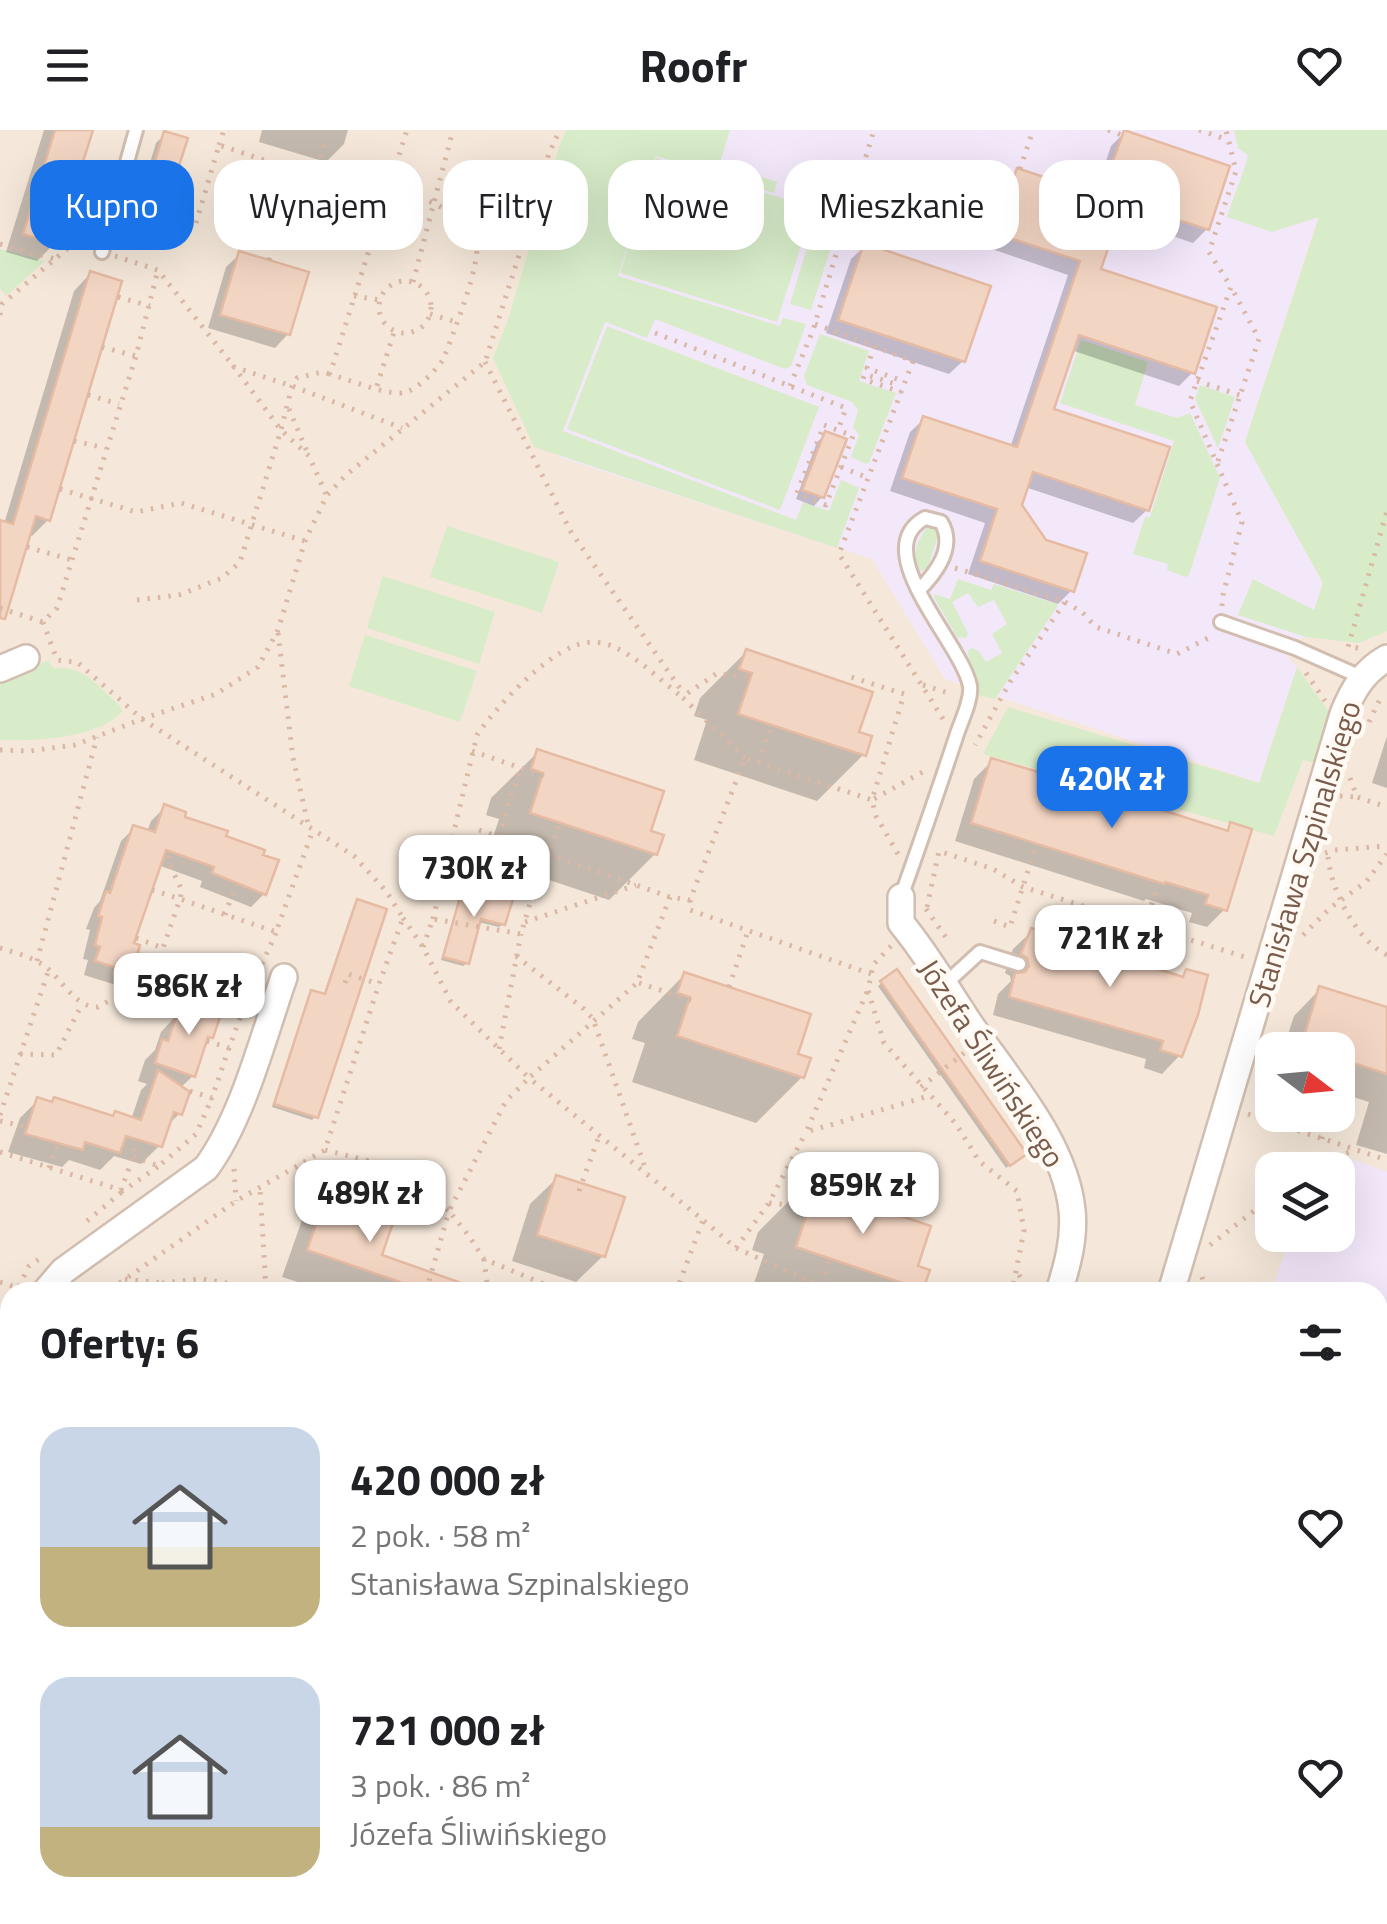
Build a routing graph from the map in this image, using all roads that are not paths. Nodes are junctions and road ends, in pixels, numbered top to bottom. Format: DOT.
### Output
graph roads {
  1 [pos="136,130"];
  2 [pos="102,252"];
  3 [pos="919,590"];
  4 [pos="1221,622"];
  5 [pos="26,658"];
  6 [pos="1387,658"];
  7 [pos="0,669"];
  8 [pos="1362,678"];
  9 [pos="905,886"];
  10 [pos="1019,964"];
  11 [pos="272,972"];
  12 [pos="952,977"];
  13 [pos="53,1282"];
  14 [pos="1062,1282"];
  15 [pos="1175,1282"];
  1 -- 2 [label="lane"];
  3 -- 3 [label="lane"];
  3 -- 9 [label="lane"];
  4 -- 8 [label="lane"];
  5 -- 7 [label="street"];
  6 -- 8 [label="street, Stanisława Szpinalskiego"];
  8 -- 15 [label="street, Stanisława Szpinalskiego"];
  9 -- 12 [label="street, Józefa Śliwińskiego"];
  10 -- 12 [label="lane"];
  11 -- 13 [label="street"];
  12 -- 14 [label="street, Józefa Śliwińskiego"];
}
